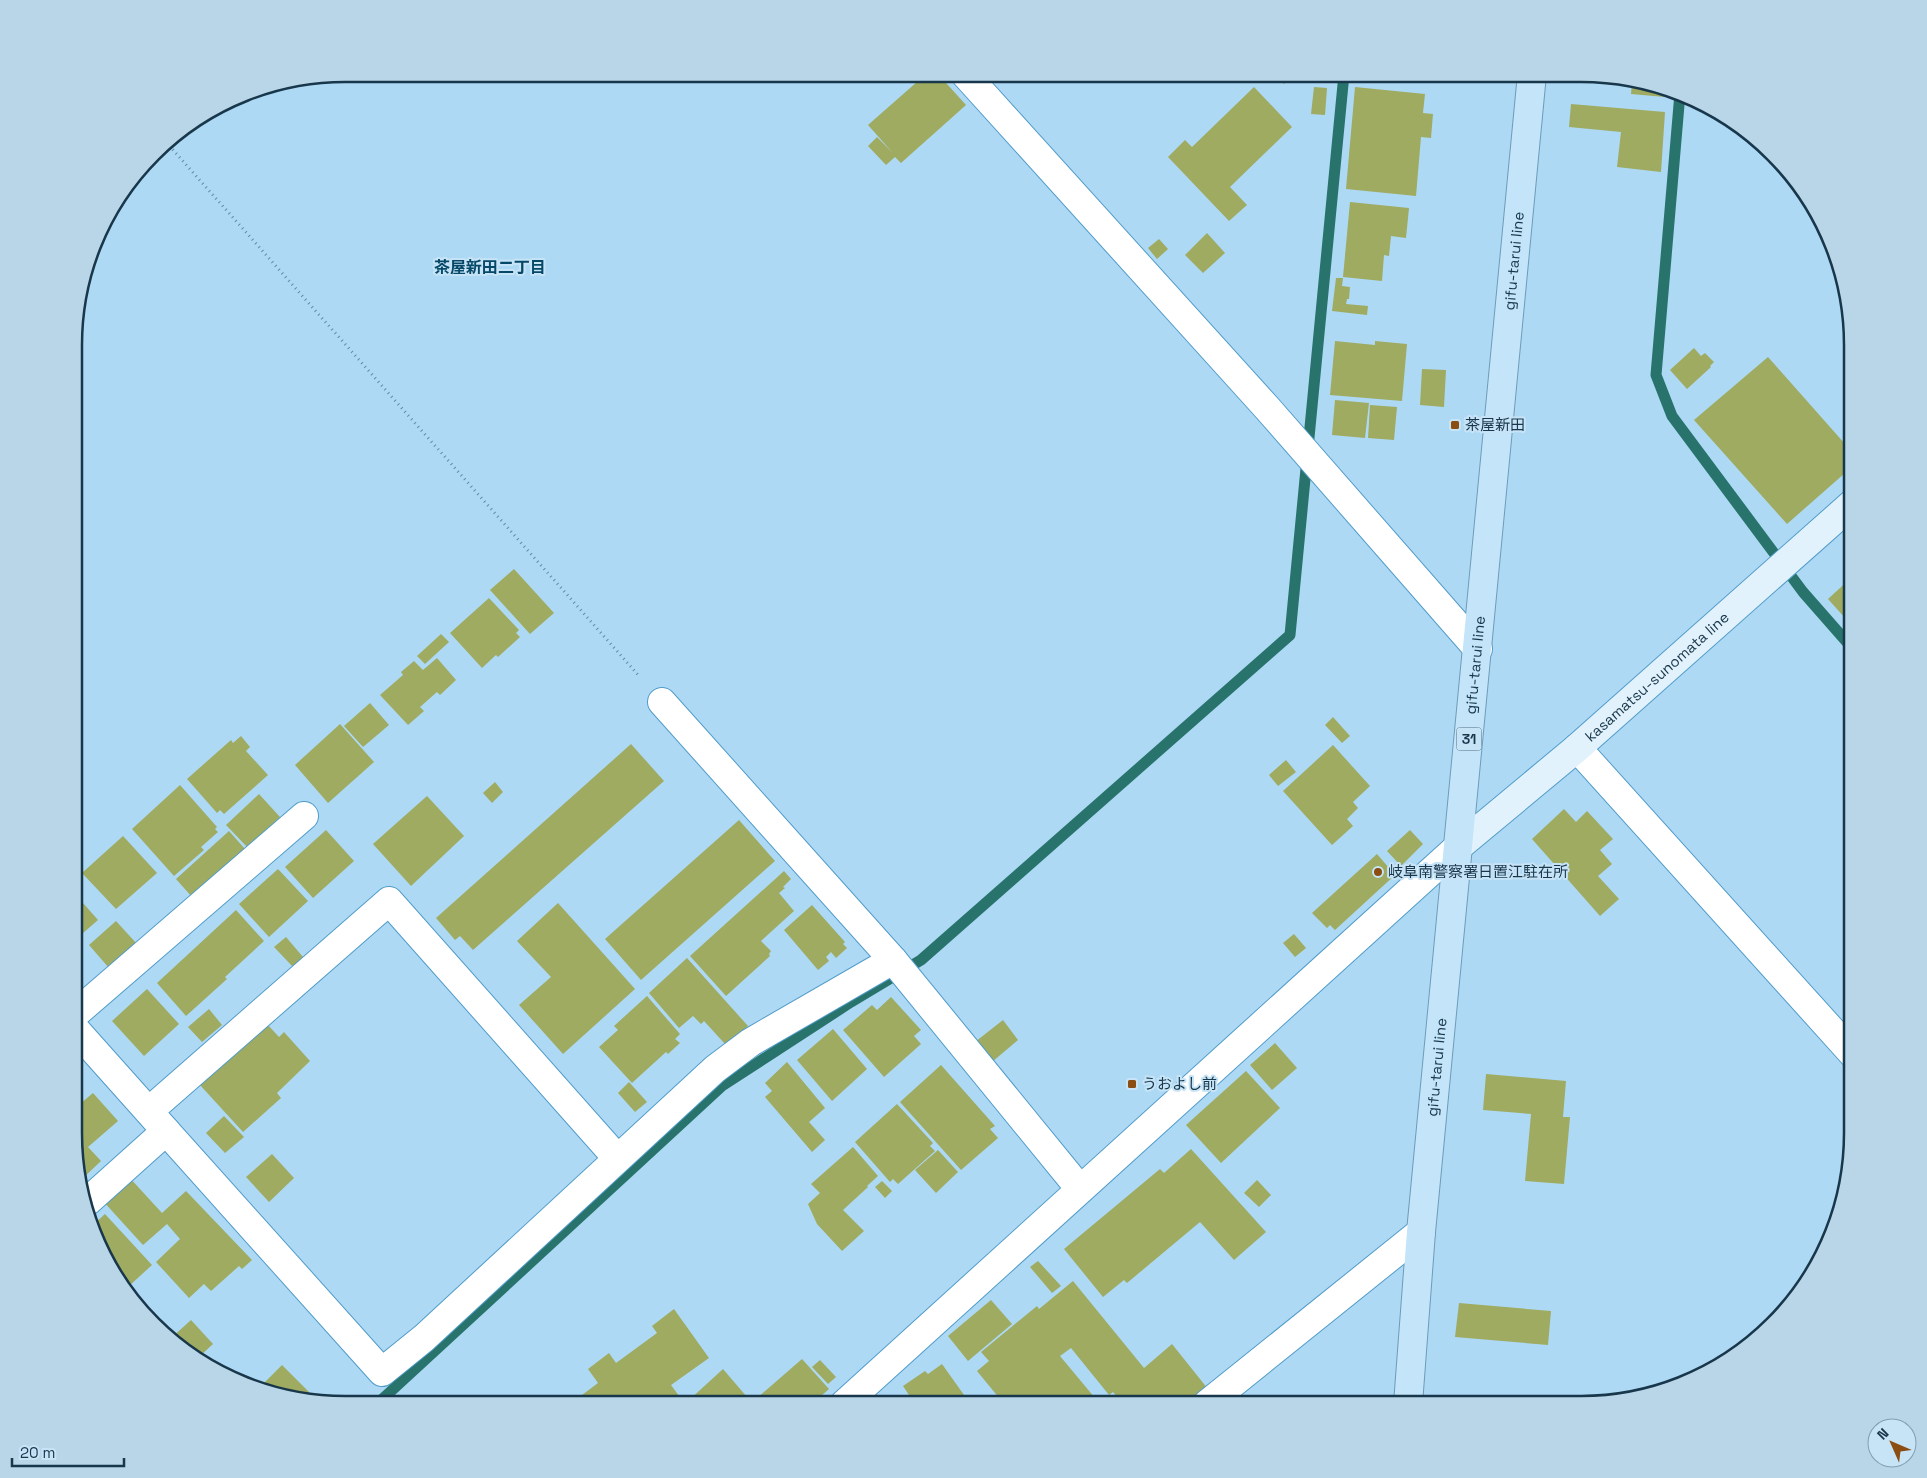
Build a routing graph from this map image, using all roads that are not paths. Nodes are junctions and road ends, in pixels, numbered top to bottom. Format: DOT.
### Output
graph roads {
  1 [pos="972,82"];
  2 [pos="1531,82"];
  3 [pos="1844,511"];
  4 [pos="1478,649"];
  5 [pos="662,702"];
  6 [pos="1577,748"];
  7 [pos="304,816"];
  8 [pos="1458,847"];
  9 [pos="892,960"];
  10 [pos="82,1008"];
  11 [pos="82,1037"];
  12 [pos="1844,1044"];
  13 [pos="158,1121"];
  14 [pos="617,1158"];
  15 [pos="1080,1188"];
  16 [pos="90,1198"];
  17 [pos="1420,1232"];
  18 [pos="853,1396"];
  19 [pos="1217,1396"];
  20 [pos="1409,1396"];
  1 -- 4 [label="street"];
  2 -- 4 [label="main road, gifu-tarui line / 31"];
  3 -- 6 [label="main road, kasamatsu-sunomata line"];
  4 -- 8 [label="main road, gifu-tarui line / 31"];
  5 -- 9 [label="street"];
  6 -- 8 [label="main road, kasamatsu-sunomata line"];
  6 -- 12 [label="street"];
  7 -- 10 [label="street"];
  8 -- 15 [label="street"];
  8 -- 17 [label="main road, gifu-tarui line / 31"];
  9 -- 14 [label="street"];
  9 -- 15 [label="street"];
  11 -- 13 [label="street"];
  13 -- 14 [label="street"];
  13 -- 14 [label="street"];
  13 -- 16 [label="street"];
  15 -- 18 [label="street"];
  17 -- 19 [label="street"];
  17 -- 20 [label="main road, gifu-tarui line / 31"];
}
